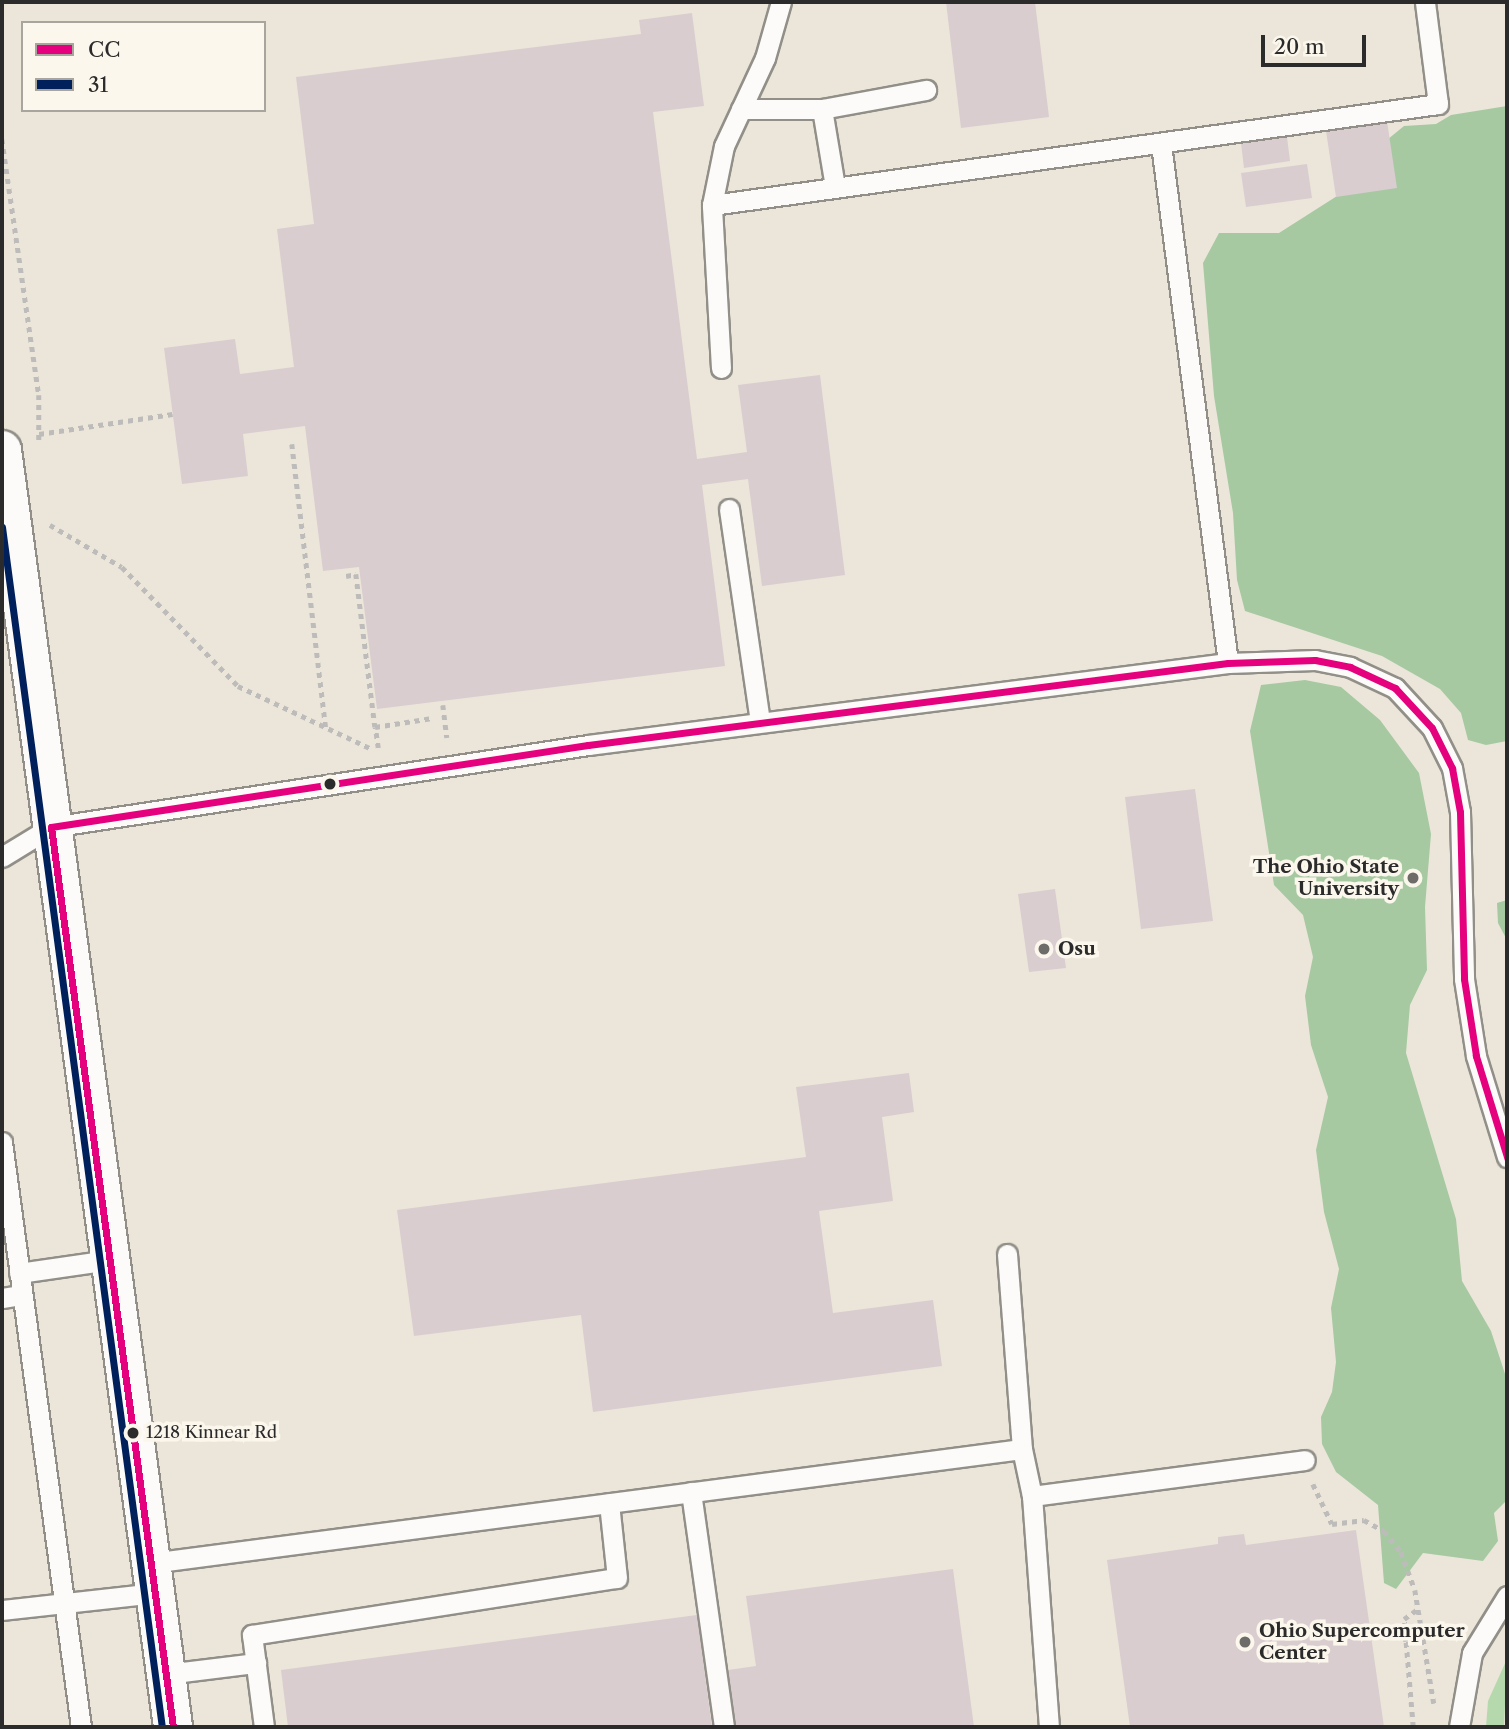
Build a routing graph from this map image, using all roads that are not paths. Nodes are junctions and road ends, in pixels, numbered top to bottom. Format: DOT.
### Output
graph roads {
  1 [pos="781,2"];
  2 [pos="1425,2"];
  3 [pos="926,90"];
  4 [pos="822,109"];
  5 [pos="741,110"];
  6 [pos="1161,144"];
  7 [pos="835,187"];
  8 [pos="712,205"];
  9 [pos="721,368"];
  10 [pos="3,464"];
  11 [pos="729,509"];
  12 [pos="14,636"];
  13 [pos="1228,663"];
  14 [pos="760,722"];
  15 [pos="51,827"];
  16 [pos="2,857"];
  17 [pos="2,1142"];
  18 [pos="1507,1157"];
  19 [pos="1007,1254"];
  20 [pos="109,1260"];
  21 [pos="19,1273"];
  22 [pos="22,1295"];
  23 [pos="2,1298"];
  24 [pos="1022,1449"];
  25 [pos="1305,1460"];
  26 [pos="691,1492"];
  27 [pos="1032,1496"];
  28 [pos="609,1503"];
  29 [pos="153,1578"];
  30 [pos="1507,1596"];
  31 [pos="64,1605"];
  32 [pos="2,1610"];
  33 [pos="256,1663"];
  34 [pos="166,1674"];
  35 [pos="81,1727"];
  36 [pos="173,1727"];
  37 [pos="264,1727"];
  38 [pos="724,1727"];
  39 [pos="1049,1727"];
  40 [pos="1459,1727"];
  1 -- 5 [label="lane"];
  2 -- 6 [label="lane"];
  3 -- 4 [label="lane"];
  4 -- 5 [label="lane"];
  4 -- 7 [label="lane"];
  5 -- 8 [label="lane"];
  6 -- 7 [label="lane"];
  6 -- 13 [label="lane"];
  7 -- 8 [label="lane"];
  8 -- 9 [label="lane"];
  10 -- 12 [label="street"];
  11 -- 14 [label="lane"];
  12 -- 15 [label="street"];
  13 -- 14 [label="lane"];
  13 -- 18 [label="lane"];
  14 -- 15 [label="lane"];
  15 -- 16 [label="lane"];
  15 -- 20 [label="street"];
  17 -- 21 [label="lane"];
  19 -- 24 [label="lane"];
  20 -- 21 [label="lane"];
  20 -- 29 [label="street"];
  21 -- 22 [label="lane"];
  22 -- 23 [label="lane"];
  22 -- 31 [label="lane"];
  24 -- 26 [label="lane"];
  24 -- 27 [label="lane"];
  25 -- 27 [label="lane"];
  26 -- 28 [label="lane"];
  26 -- 38 [label="lane"];
  27 -- 39 [label="lane"];
  28 -- 29 [label="lane"];
  28 -- 33 [label="lane"];
  29 -- 31 [label="lane"];
  29 -- 34 [label="street"];
  30 -- 40 [label="lane"];
  31 -- 32 [label="lane"];
  31 -- 35 [label="lane"];
  33 -- 34 [label="lane"];
  33 -- 37 [label="lane"];
  34 -- 36 [label="street"];
}
